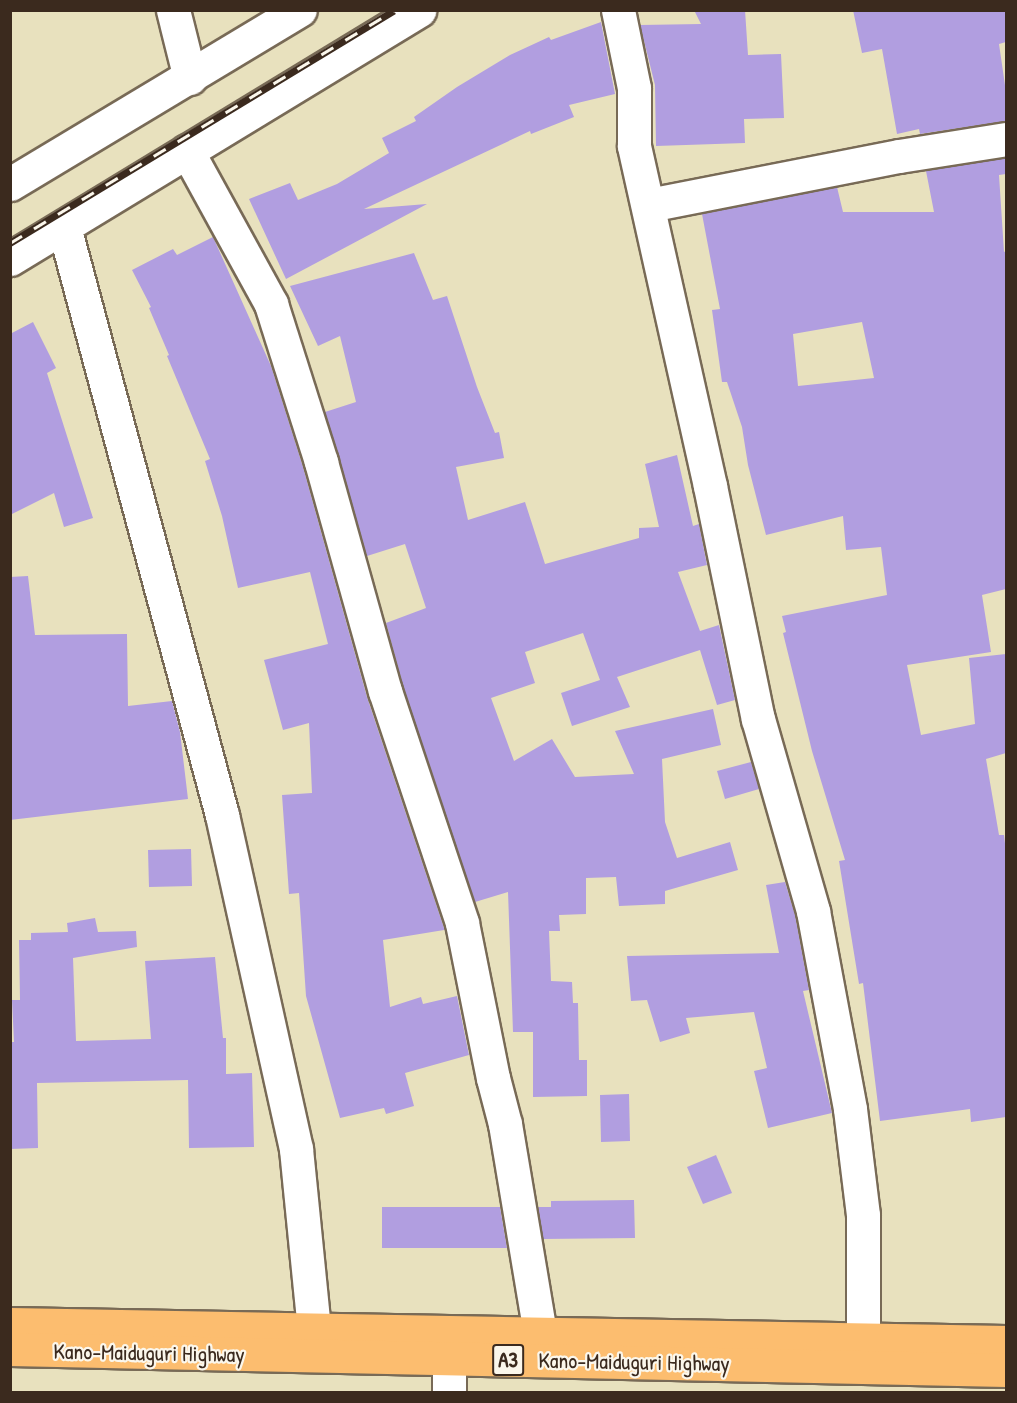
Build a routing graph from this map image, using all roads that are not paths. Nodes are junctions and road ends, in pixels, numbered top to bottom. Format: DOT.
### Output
graph roads {
  1 [pos="173,10"];
  2 [pos="300,10"];
  3 [pos="419,10"];
  4 [pos="618,10"];
  5 [pos="190,78"];
  6 [pos="1006,139"];
  7 [pos="187,151"];
  8 [pos="10,184"];
  9 [pos="649,205"];
  10 [pos="63,227"];
  11 [pos="10,259"];
  12 [pos="10,1324"];
  13 [pos="314,1329"];
  14 [pos="540,1334"];
  15 [pos="863,1339"];
  16 [pos="10,1349"];
  17 [pos="996,1356"];
  18 [pos="449,1360"];
  19 [pos="449,1392"];
  1 -- 5 [label="street"];
  2 -- 5 [label="street"];
  3 -- 7 [label="street"];
  4 -- 9 [label="street"];
  5 -- 8 [label="street"];
  6 -- 9 [label="street"];
  7 -- 10 [label="street"];
  7 -- 14 [label="street"];
  9 -- 15 [label="street"];
  10 -- 11 [label="street"];
  10 -- 13 [label="street"];
  12 -- 13 [label="highway, Kano-Maiduguri Highway / A3"];
  13 -- 14 [label="highway, Kano-Maiduguri Highway / A3"];
  14 -- 15 [label="highway, Kano-Maiduguri Highway / A3"];
  15 -- 17 [label="highway, Kano-Maiduguri Highway / A3"];
  16 -- 18 [label="highway, Kano-Maiduguri Highway / A3"];
  17 -- 18 [label="highway, Kano-Maiduguri Highway / A3"];
  18 -- 19 [label="street"];
}
